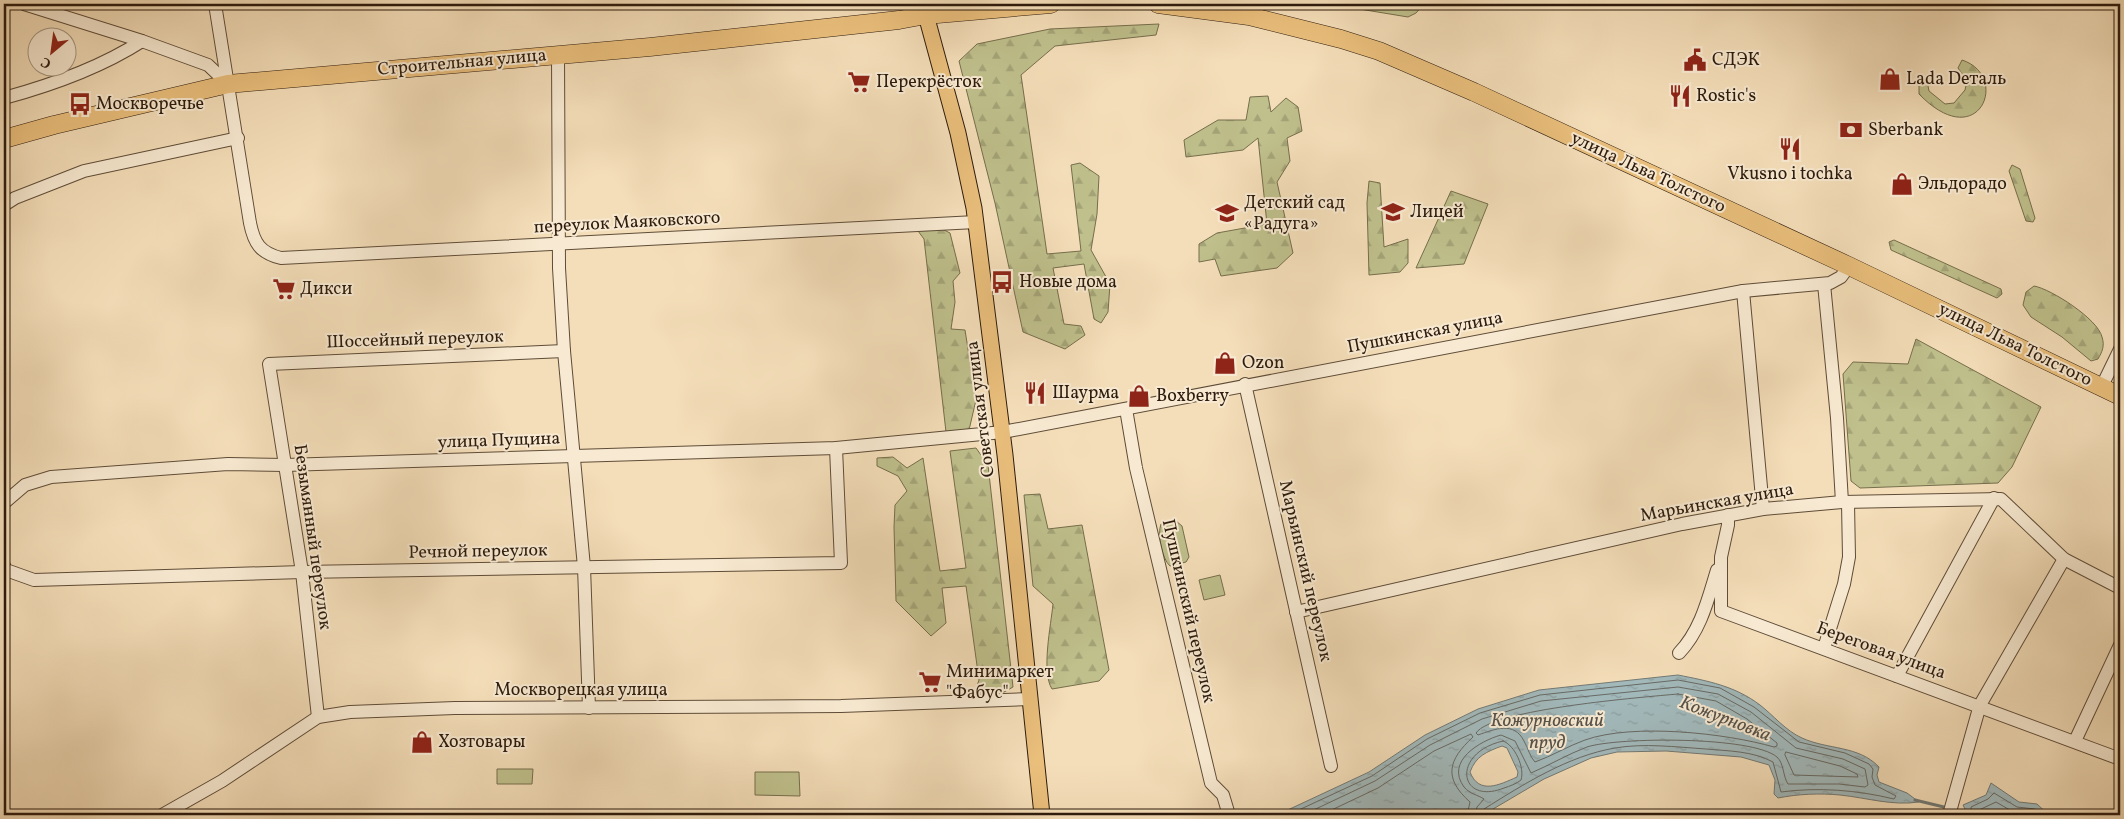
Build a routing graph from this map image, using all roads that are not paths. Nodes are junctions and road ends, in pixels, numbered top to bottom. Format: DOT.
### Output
graph roads {
  1 [pos="24,4"];
  2 [pos="215,4"];
  3 [pos="1051,4"];
  4 [pos="1158,4"];
  5 [pos="1227,8"];
  6 [pos="924,9"];
  7 [pos="142,41"];
  8 [pos="558,55"];
  9 [pos="228,84"];
  10 [pos="4,98"];
  11 [pos="238,138"];
  12 [pos="4,139"];
  13 [pos="4,204"];
  14 [pos="976,222"];
  15 [pos="558,245"];
  16 [pos="1848,266"];
  17 [pos="1824,284"];
  18 [pos="1743,291"];
  19 [pos="2120,349"];
  20 [pos="564,351"];
  21 [pos="269,364"];
  22 [pos="1245,384"];
  23 [pos="2102,386"];
  24 [pos="2120,396"];
  25 [pos="1126,410"];
  26 [pos="1003,432"];
  27 [pos="836,448"];
  28 [pos="573,457"];
  29 [pos="285,465"];
  30 [pos="1994,498"];
  31 [pos="1845,502"];
  32 [pos="4,503"];
  33 [pos="1763,509"];
  34 [pos="1728,515"];
  35 [pos="1721,557"];
  36 [pos="2064,559"];
  37 [pos="4,566"];
  38 [pos="584,567"];
  39 [pos="302,572"];
  40 [pos="2120,588"];
  41 [pos="1296,612"];
  42 [pos="2120,645"];
  43 [pos="1824,648"];
  44 [pos="1680,653"];
  45 [pos="1897,676"];
  46 [pos="1030,699"];
  47 [pos="1980,706"];
  48 [pos="589,708"];
  49 [pos="318,717"];
  50 [pos="2076,741"];
  51 [pos="2120,759"];
  52 [pos="1330,766"];
  53 [pos="162,815"];
  54 [pos="1042,815"];
  55 [pos="1229,815"];
  56 [pos="1949,815"];
  1 -- 7 [label="street"];
  2 -- 9 [label="street"];
  3 -- 6 [label="highway"];
  4 -- 5 [label="highway, улица Льва Толстого"];
  5 -- 16 [label="highway, улица Льва Толстого"];
  6 -- 8 [label="highway, Строительная улица"];
  6 -- 14 [label="main road, Советская улица"];
  7 -- 9 [label="street"];
  7 -- 10 [label="street"];
  8 -- 9 [label="highway, Строительная улица"];
  8 -- 15 [label="street"];
  9 -- 11 [label="street"];
  9 -- 12 [label="highway, Строительная улица"];
  11 -- 13 [label="street"];
  11 -- 15 [label="street, переулок Маяковского"];
  14 -- 15 [label="street, переулок Маяковского"];
  14 -- 26 [label="main road, Советская улица"];
  15 -- 20 [label="street"];
  16 -- 17 [label="street, Пушкинская улица"];
  16 -- 23 [label="highway, улица Льва Толстого"];
  17 -- 18 [label="street, Пушкинская улица"];
  17 -- 31 [label="street"];
  18 -- 22 [label="street, Пушкинская улица"];
  18 -- 33 [label="street"];
  19 -- 23 [label="street"];
  20 -- 21 [label="street, Шоссейный переулок"];
  20 -- 28 [label="street"];
  21 -- 29 [label="street, Безымянный переулок"];
  22 -- 25 [label="street, Пушкинская улица"];
  22 -- 41 [label="street, Марьинский переулок"];
  23 -- 24 [label="highway, улица Льва Толстого"];
  25 -- 26 [label="street, Пушкинская улица"];
  25 -- 55 [label="street, Пушкинский переулок"];
  26 -- 27 [label="street, улица Пущина"];
  26 -- 46 [label="main road, Советская улица"];
  27 -- 28 [label="street, улица Пущина"];
  27 -- 38 [label="street, Речной переулок"];
  28 -- 29 [label="street, улица Пущина"];
  28 -- 38 [label="street"];
  29 -- 32 [label="street, улица Пущина"];
  29 -- 39 [label="street, Безымянный переулок"];
  30 -- 31 [label="street, Марьинская улица"];
  30 -- 36 [label="street"];
  30 -- 45 [label="street"];
  31 -- 33 [label="street, Марьинская улица"];
  31 -- 43 [label="street"];
  33 -- 34 [label="street, Марьинская улица"];
  34 -- 35 [label="street, Береговая улица"];
  34 -- 41 [label="street, Марьинская улица"];
  35 -- 43 [label="street, Береговая улица"];
  35 -- 44 [label="street"];
  36 -- 40 [label="street"];
  36 -- 47 [label="street"];
  37 -- 39 [label="street, Речной переулок"];
  38 -- 39 [label="street, Речной переулок"];
  38 -- 48 [label="street"];
  39 -- 49 [label="street, Безымянный переулок"];
  41 -- 52 [label="street, Марьинский переулок"];
  42 -- 50 [label="street"];
  43 -- 45 [label="street, Береговая улица"];
  45 -- 47 [label="street, Береговая улица"];
  46 -- 48 [label="street, Москворецкая улица"];
  46 -- 54 [label="main road, Советская улица"];
  47 -- 50 [label="street, Береговая улица"];
  47 -- 56 [label="street"];
  48 -- 49 [label="street, Москворецкая улица"];
  49 -- 53 [label="street, Москворецкая улица"];
  50 -- 51 [label="street, Береговая улица"];
}
